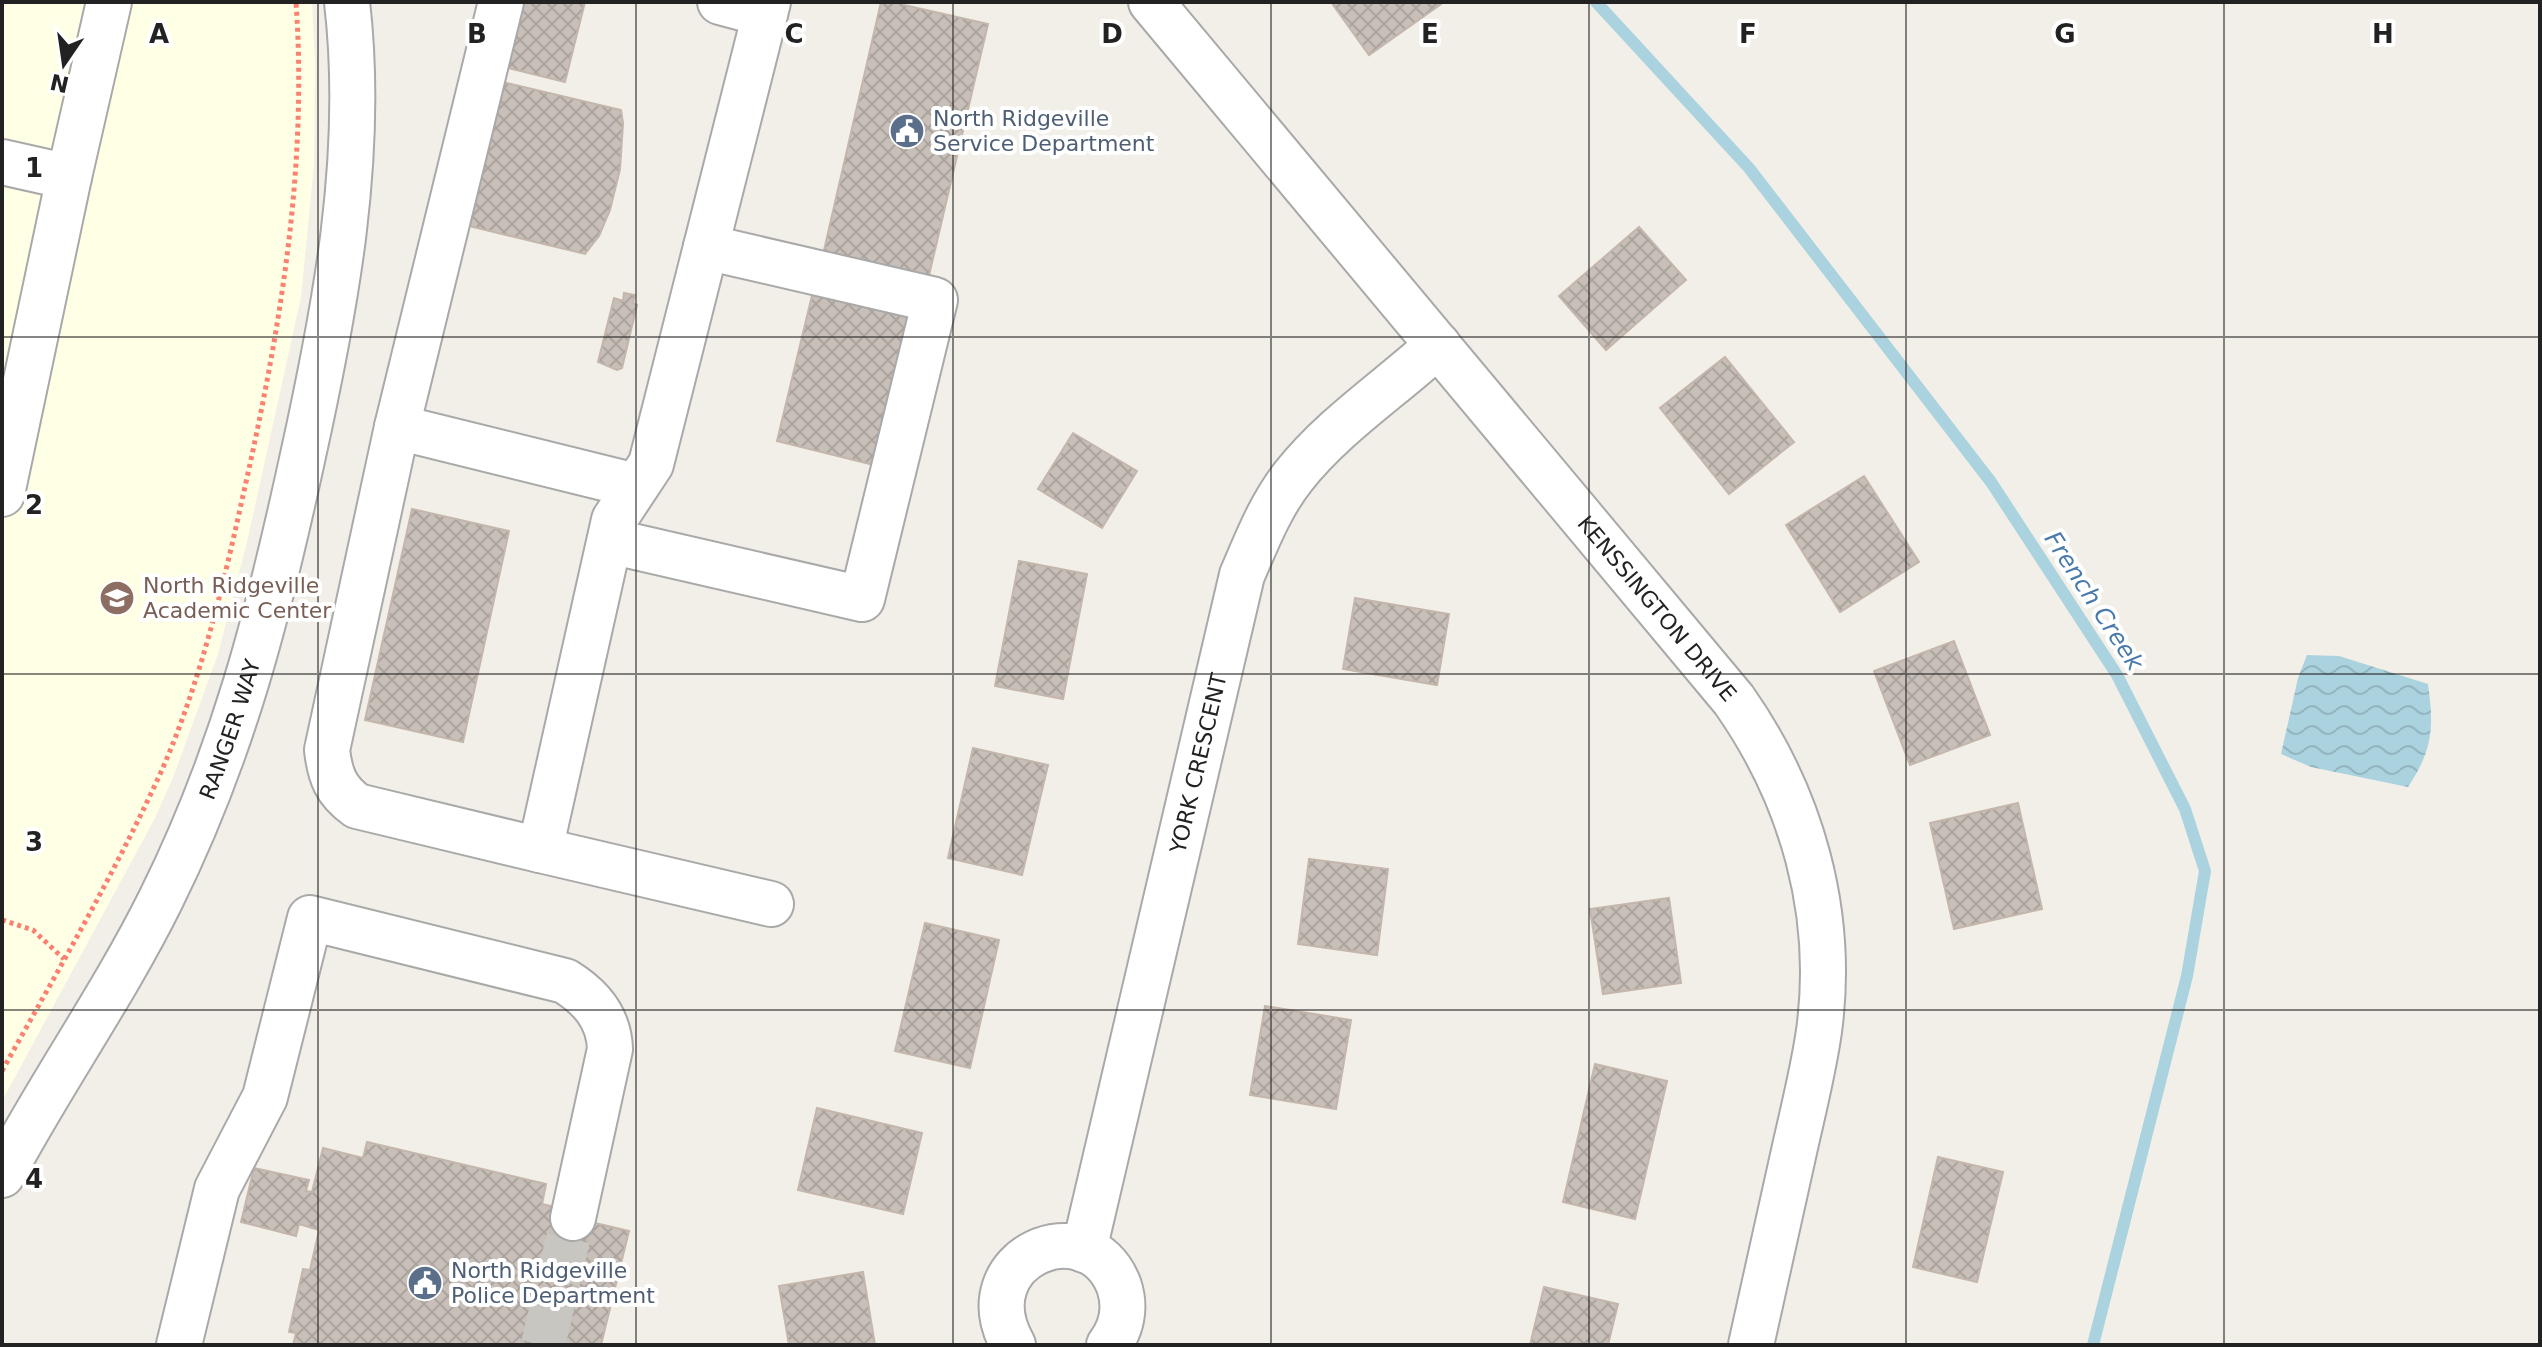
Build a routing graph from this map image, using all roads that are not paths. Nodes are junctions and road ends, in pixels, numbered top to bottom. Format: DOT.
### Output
graph roads {
  1 [pos="109,2"];
  2 [pos="347,2"];
  3 [pos="501,2"];
  4 [pos="720,2"];
  5 [pos="1151,2"];
  6 [pos="766,8"];
  7 [pos="2,162"];
  8 [pos="69,177"];
  9 [pos="706,247"];
  10 [pos="1438,345"];
  11 [pos="397,427"];
  12 [pos="636,486"];
  13 [pos="2,494"];
  14 [pos="610,541"];
  15 [pos="540,850"];
  16 [pos="771,904"];
  17 [pos="2,1175"];
  18 [pos="573,1218"];
  19 [pos="1084,1250"];
  20 [pos="179,1345"];
  21 [pos="1013,1345"];
  22 [pos="1109,1345"];
  23 [pos="1751,1345"];
  1 -- 8 [label="street"];
  2 -- 17 [label="street, RANGER WAY"];
  3 -- 11 [label="street"];
  4 -- 6 [label="street"];
  5 -- 10 [label="street, KENSSINGTON DRIVE"];
  6 -- 9 [label="street"];
  7 -- 8 [label="street"];
  8 -- 13 [label="street"];
  9 -- 12 [label="street"];
  9 -- 14 [label="street"];
  10 -- 19 [label="street, YORK CRESCENT"];
  10 -- 23 [label="street, KENSSINGTON DRIVE"];
  11 -- 12 [label="street"];
  11 -- 15 [label="street"];
  12 -- 14 [label="street"];
  14 -- 15 [label="street"];
  15 -- 16 [label="street"];
  18 -- 20 [label="street"];
  19 -- 21 [label="street"];
  19 -- 22 [label="street"];
}
